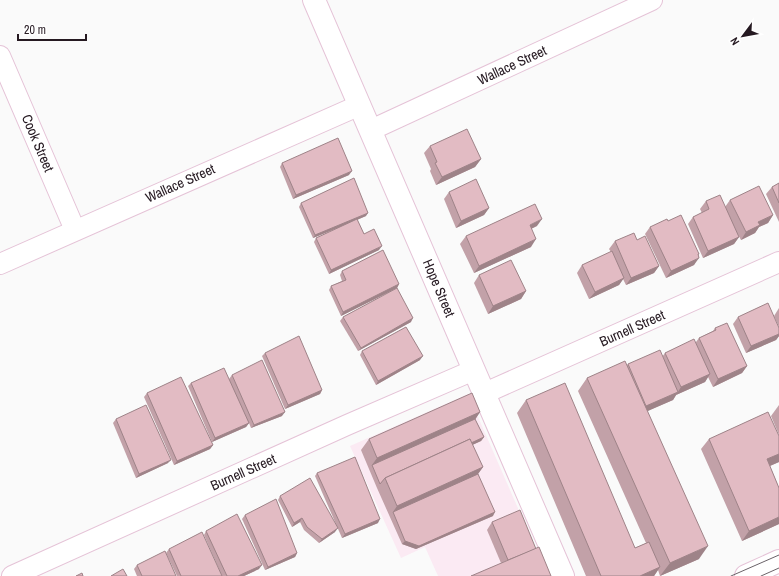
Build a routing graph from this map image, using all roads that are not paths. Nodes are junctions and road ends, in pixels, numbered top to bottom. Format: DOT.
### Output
graph roads {
  1 [pos="314,0"];
  2 [pos="652,0"];
  3 [pos="0,56"];
  4 [pos="360,105"];
  5 [pos="371,130"];
  6 [pos="75,230"];
  7 [pos="779,262"];
  8 [pos="0,264"];
  9 [pos="474,370"];
  10 [pos="484,393"];
  11 [pos="779,561"];
  12 [pos="12,576"];
  13 [pos="563,576"];
  14 [pos="746,576"];
  1 -- 4 [label="street, Hope Street"];
  2 -- 5 [label="street, Wallace Street"];
  3 -- 6 [label="street, Cook Street"];
  4 -- 5 [label="street, Hope Street"];
  4 -- 6 [label="street, Wallace Street"];
  5 -- 9 [label="street, Hope Street"];
  6 -- 8 [label="street, Wallace Street"];
  7 -- 10 [label="street, Burnell Street"];
  9 -- 10 [label="street, Hope Street"];
  9 -- 12 [label="street, Burnell Street"];
  10 -- 13 [label="street, Hope Street"];
  11 -- 14 [label="street"];
}
